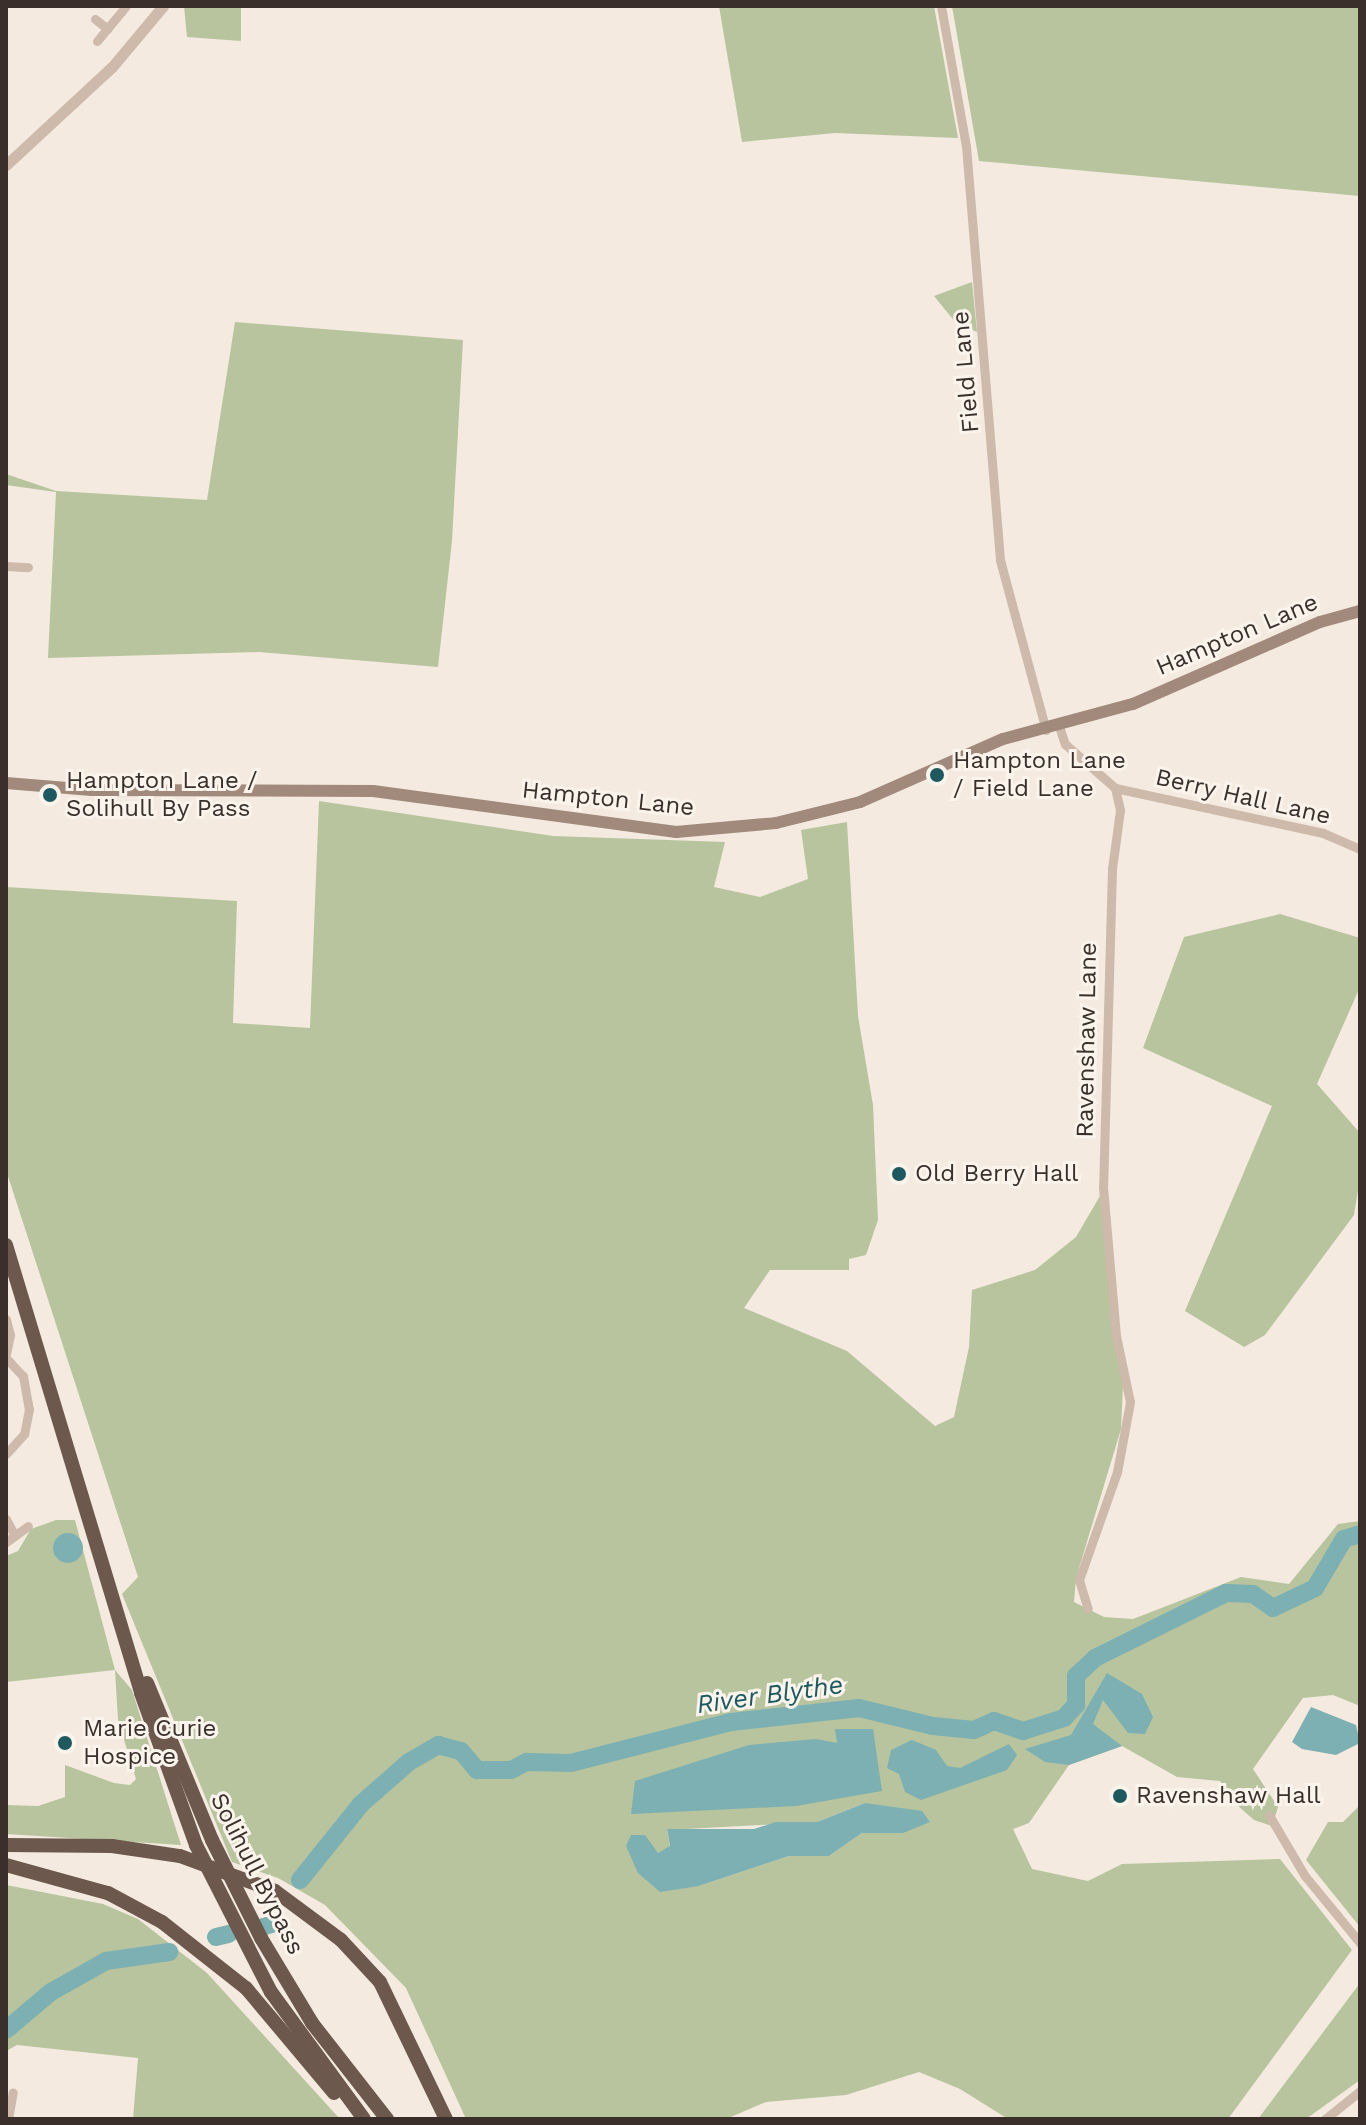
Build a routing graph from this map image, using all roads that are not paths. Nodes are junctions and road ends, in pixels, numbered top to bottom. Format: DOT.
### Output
graph roads {
  1 [pos="126,6"];
  2 [pos="163,6"];
  3 [pos="941,6"];
  4 [pos="95,19"];
  5 [pos="108,29"];
  6 [pos="97,41"];
  7 [pos="6,165"];
  8 [pos="6,566"];
  9 [pos="28,567"];
  10 [pos="1360,611"];
  11 [pos="1052,728"];
  12 [pos="6,783"];
  13 [pos="1115,788"];
  14 [pos="1360,849"];
  15 [pos="6,1245"];
  16 [pos="6,1319"];
  17 [pos="6,1356"];
  18 [pos="6,1454"];
  19 [pos="6,1519"];
  20 [pos="28,1526"];
  21 [pos="15,1536"];
  22 [pos="6,1542"];
  23 [pos="1088,1609"];
  24 [pos="123,1627"];
  25 [pos="1269,1815"];
  26 [pos="6,1845"];
  27 [pos="6,1865"];
  28 [pos="1360,1943"];
  29 [pos="1360,2091"];
  30 [pos="13,2092"];
  31 [pos="8,2119"];
  32 [pos="363,2119"];
  33 [pos="387,2119"];
  34 [pos="446,2119"];
  35 [pos="1325,2119"];
  1 -- 5 [label="street"];
  2 -- 7 [label="street"];
  3 -- 11 [label="street, Field Lane"];
  4 -- 5 [label="street"];
  5 -- 6 [label="street"];
  8 -- 9 [label="street"];
  10 -- 11 [label="main road, Hampton Lane"];
  11 -- 12 [label="main road, Hampton Lane"];
  11 -- 13 [label="street"];
  13 -- 14 [label="street, Berry Hall Lane"];
  13 -- 23 [label="street, Ravenshaw Lane"];
  15 -- 24 [label="highway, Solihull Bypass"];
  16 -- 17 [label="street"];
  17 -- 18 [label="street"];
  19 -- 21 [label="street"];
  20 -- 21 [label="street"];
  21 -- 22 [label="street"];
  24 -- 32 [label="highway, Solihull Bypass"];
  24 -- 33 [label="highway, Solihull Bypass"];
  25 -- 28 [label="street"];
  26 -- 34 [label="highway, bridge"];
  27 -- 32 [label="highway"];
  29 -- 35 [label="street"];
  30 -- 31 [label="street"];
}
